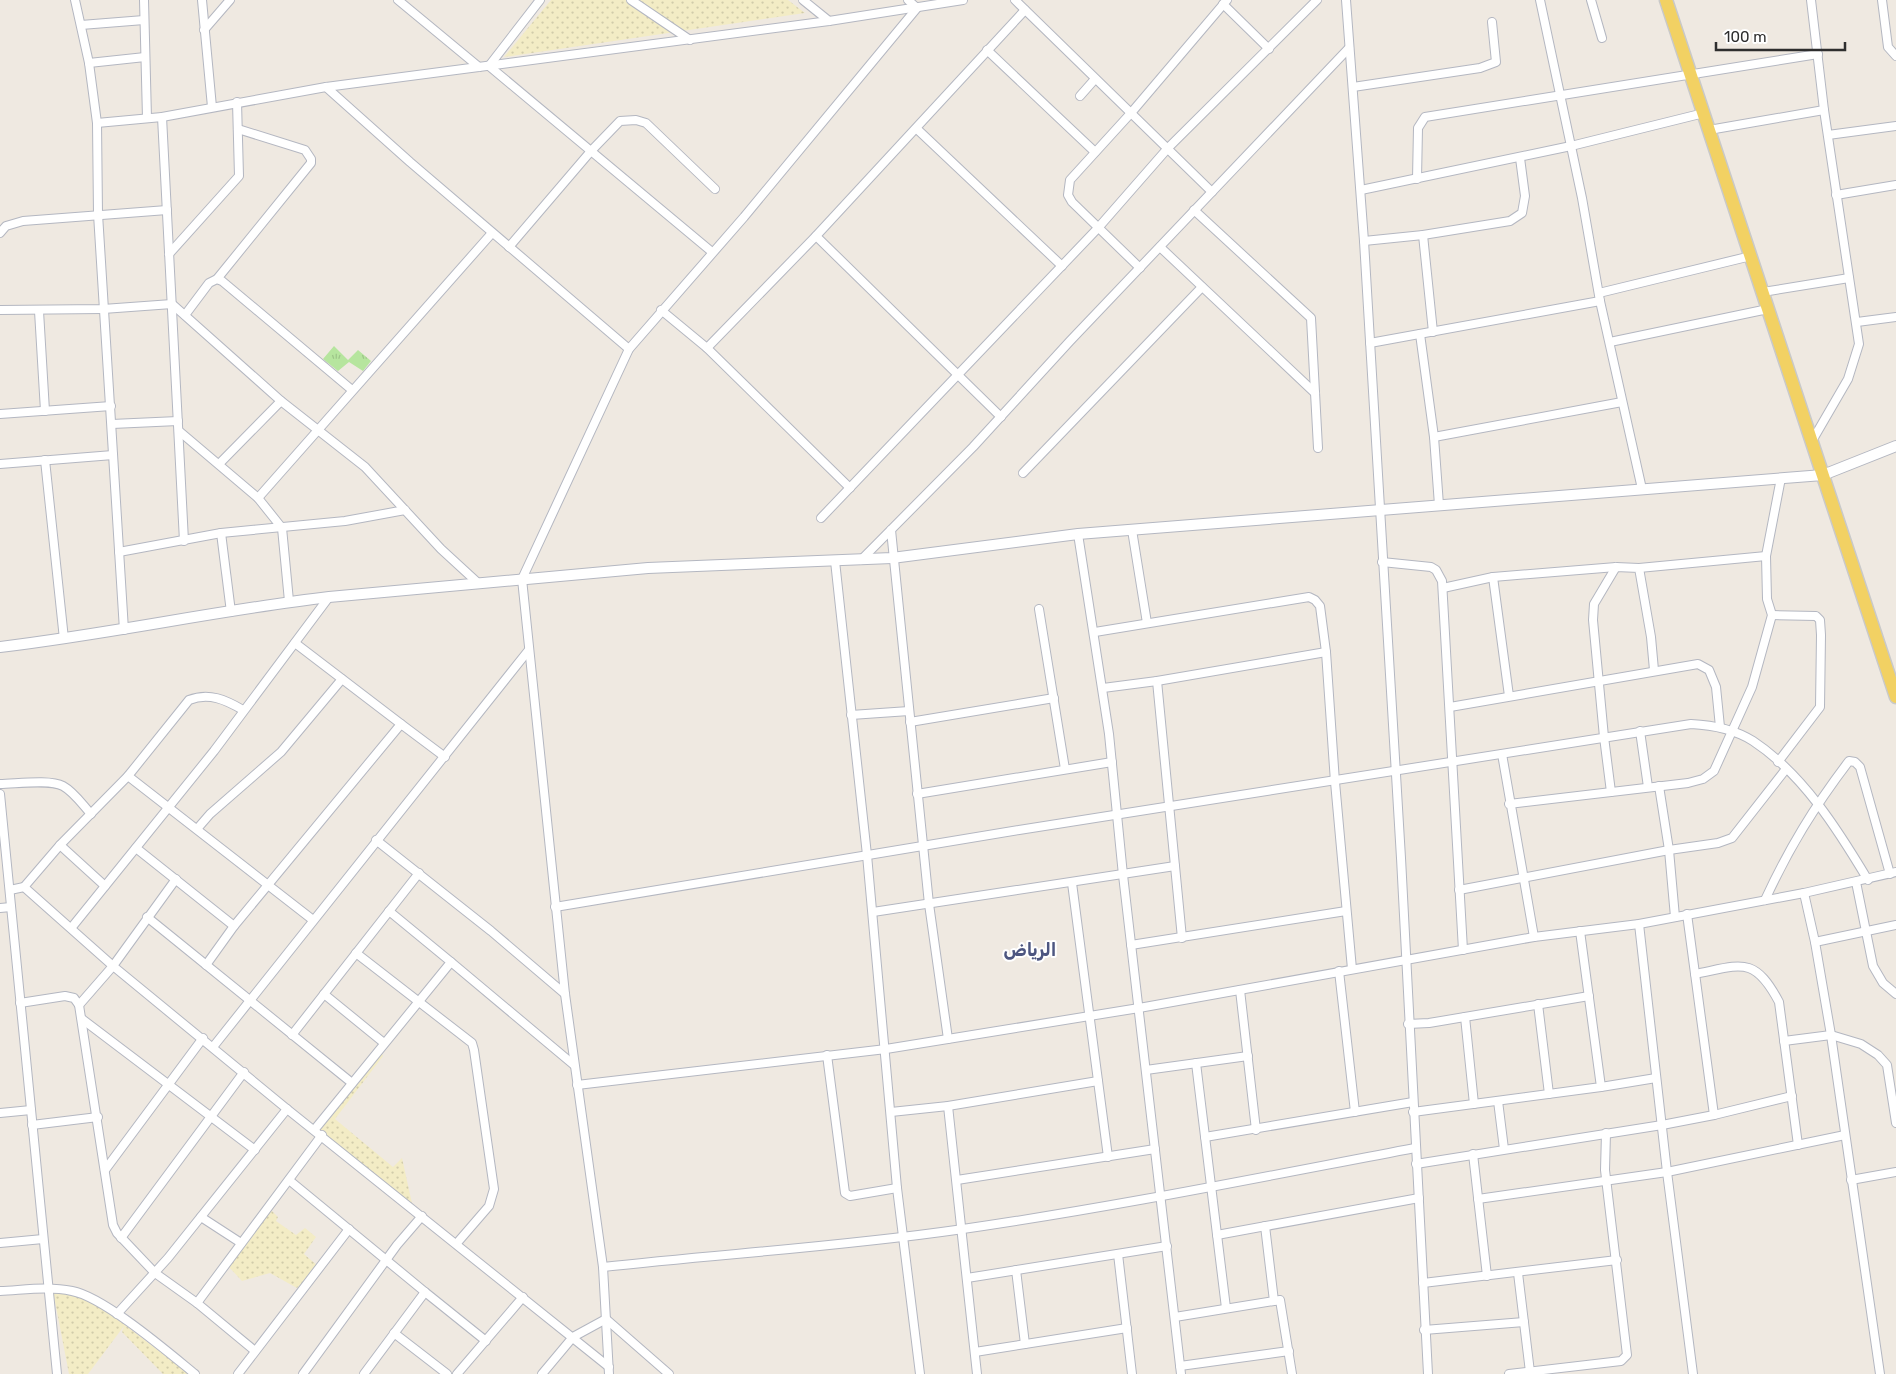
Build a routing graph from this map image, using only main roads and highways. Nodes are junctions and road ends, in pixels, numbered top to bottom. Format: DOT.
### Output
graph roads {
  1 [pos="1666,0"];
  2 [pos="1896,697"];
  1 -- 2 [label="main road"];
}
